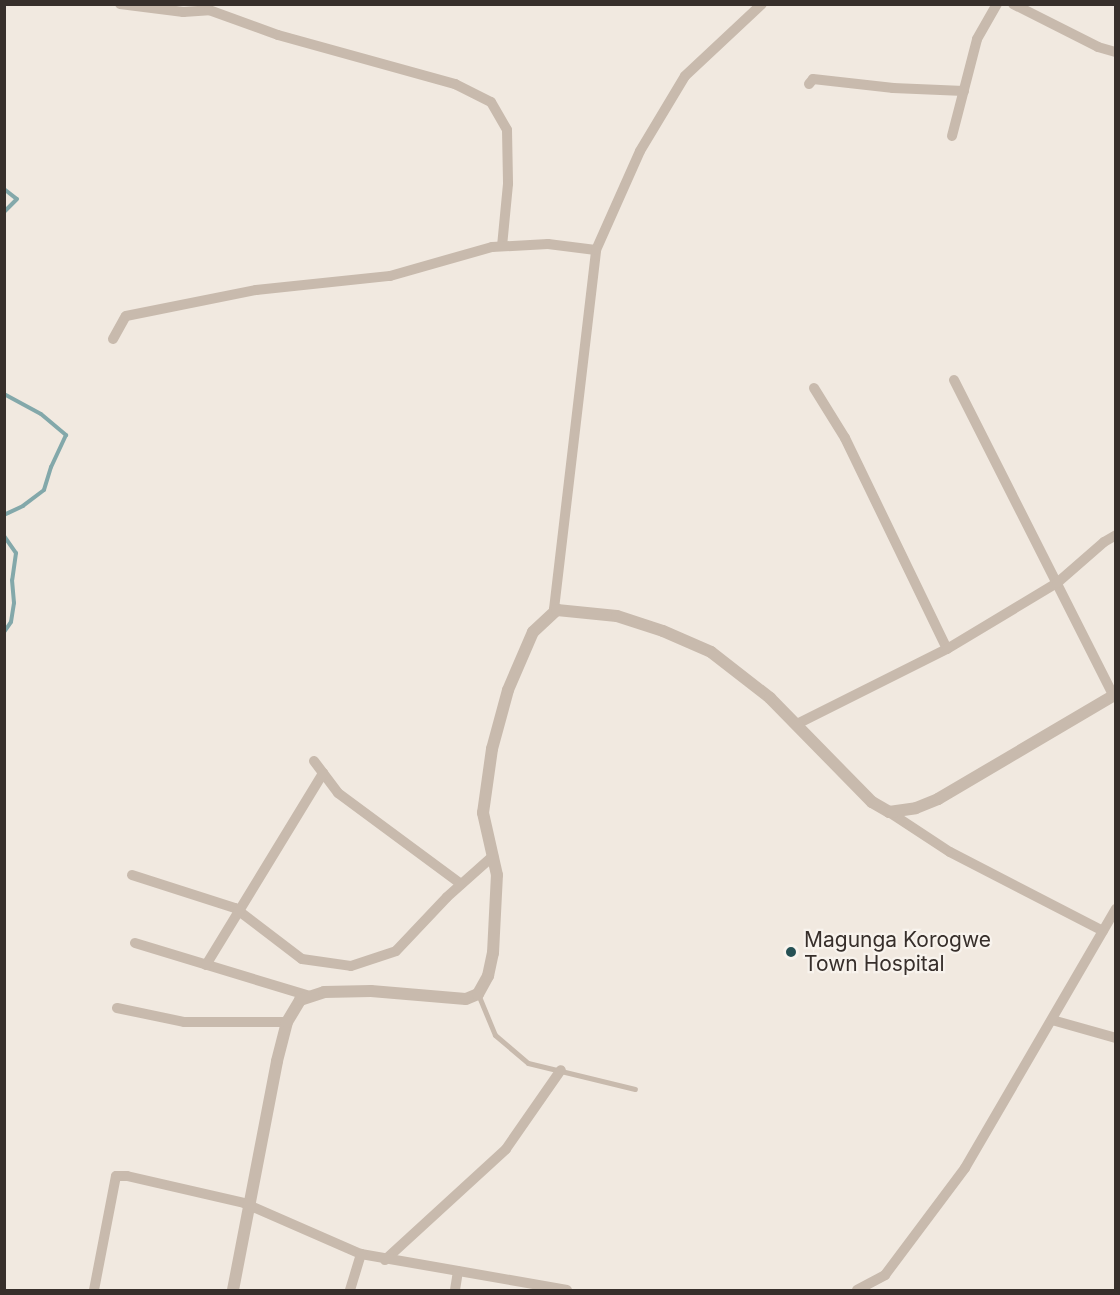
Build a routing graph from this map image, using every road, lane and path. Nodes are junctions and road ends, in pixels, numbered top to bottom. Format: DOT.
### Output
graph roads {
  1 [pos="120,4"];
  2 [pos="762,4"];
  3 [pos="997,4"];
  4 [pos="1013,4"];
  5 [pos="1116,52"];
  6 [pos="809,84"];
  7 [pos="964,91"];
  8 [pos="952,136"];
  9 [pos="502,246"];
  10 [pos="596,250"];
  11 [pos="113,339"];
  12 [pos="954,380"];
  13 [pos="814,388"];
  14 [pos="1116,536"];
  15 [pos="1057,583"];
  16 [pos="557,610"];
  17 [pos="947,649"];
  18 [pos="1114,694"];
  19 [pos="797,724"];
  20 [pos="314,761"];
  21 [pos="323,773"];
  22 [pos="889,812"];
  23 [pos="493,856"];
  24 [pos="132,875"];
  25 [pos="461,884"];
  26 [pos="1116,909"];
  27 [pos="238,911"];
  28 [pos="1103,931"];
  29 [pos="135,943"];
  30 [pos="206,965"];
  31 [pos="478,994"];
  32 [pos="309,996"];
  33 [pos="117,1008"];
  34 [pos="1052,1020"];
  35 [pos="287,1022"];
  36 [pos="1116,1038"];
  37 [pos="561,1070"];
  38 [pos="634,1089"];
  39 [pos="252,1205"];
  40 [pos="361,1254"];
  41 [pos="385,1260"];
  42 [pos="458,1271"];
  43 [pos="94,1290"];
  44 [pos="233,1290"];
  45 [pos="350,1290"];
  46 [pos="455,1290"];
  47 [pos="561,1290"];
  48 [pos="857,1290"];
  1 -- 9 [label="street"];
  2 -- 10 [label="street"];
  3 -- 7 [label="street"];
  4 -- 5 [label="street"];
  6 -- 7 [label="street"];
  7 -- 8 [label="street"];
  9 -- 10 [label="street"];
  9 -- 11 [label="street"];
  10 -- 16 [label="street"];
  12 -- 15 [label="street"];
  13 -- 17 [label="street"];
  14 -- 15 [label="street"];
  15 -- 17 [label="street"];
  15 -- 18 [label="street"];
  16 -- 19 [label="street"];
  16 -- 23 [label="street"];
  17 -- 19 [label="street"];
  18 -- 22 [label="street"];
  19 -- 22 [label="street"];
  20 -- 21 [label="street"];
  21 -- 25 [label="street"];
  21 -- 27 [label="street"];
  22 -- 28 [label="street"];
  23 -- 25 [label="street"];
  23 -- 31 [label="street"];
  24 -- 27 [label="street"];
  25 -- 27 [label="street"];
  26 -- 28 [label="street"];
  27 -- 30 [label="street"];
  28 -- 34 [label="street"];
  29 -- 30 [label="street"];
  30 -- 32 [label="street"];
  31 -- 32 [label="street"];
  31 -- 37 [label="lane"];
  32 -- 35 [label="street"];
  33 -- 35 [label="street"];
  34 -- 36 [label="street"];
  34 -- 48 [label="street"];
  35 -- 39 [label="street"];
  37 -- 38 [label="lane"];
  37 -- 41 [label="street"];
  39 -- 40 [label="street"];
  39 -- 43 [label="street"];
  39 -- 44 [label="street"];
  40 -- 41 [label="street"];
  40 -- 45 [label="street"];
  41 -- 42 [label="street"];
  42 -- 46 [label="street"];
  42 -- 47 [label="street"];
}
